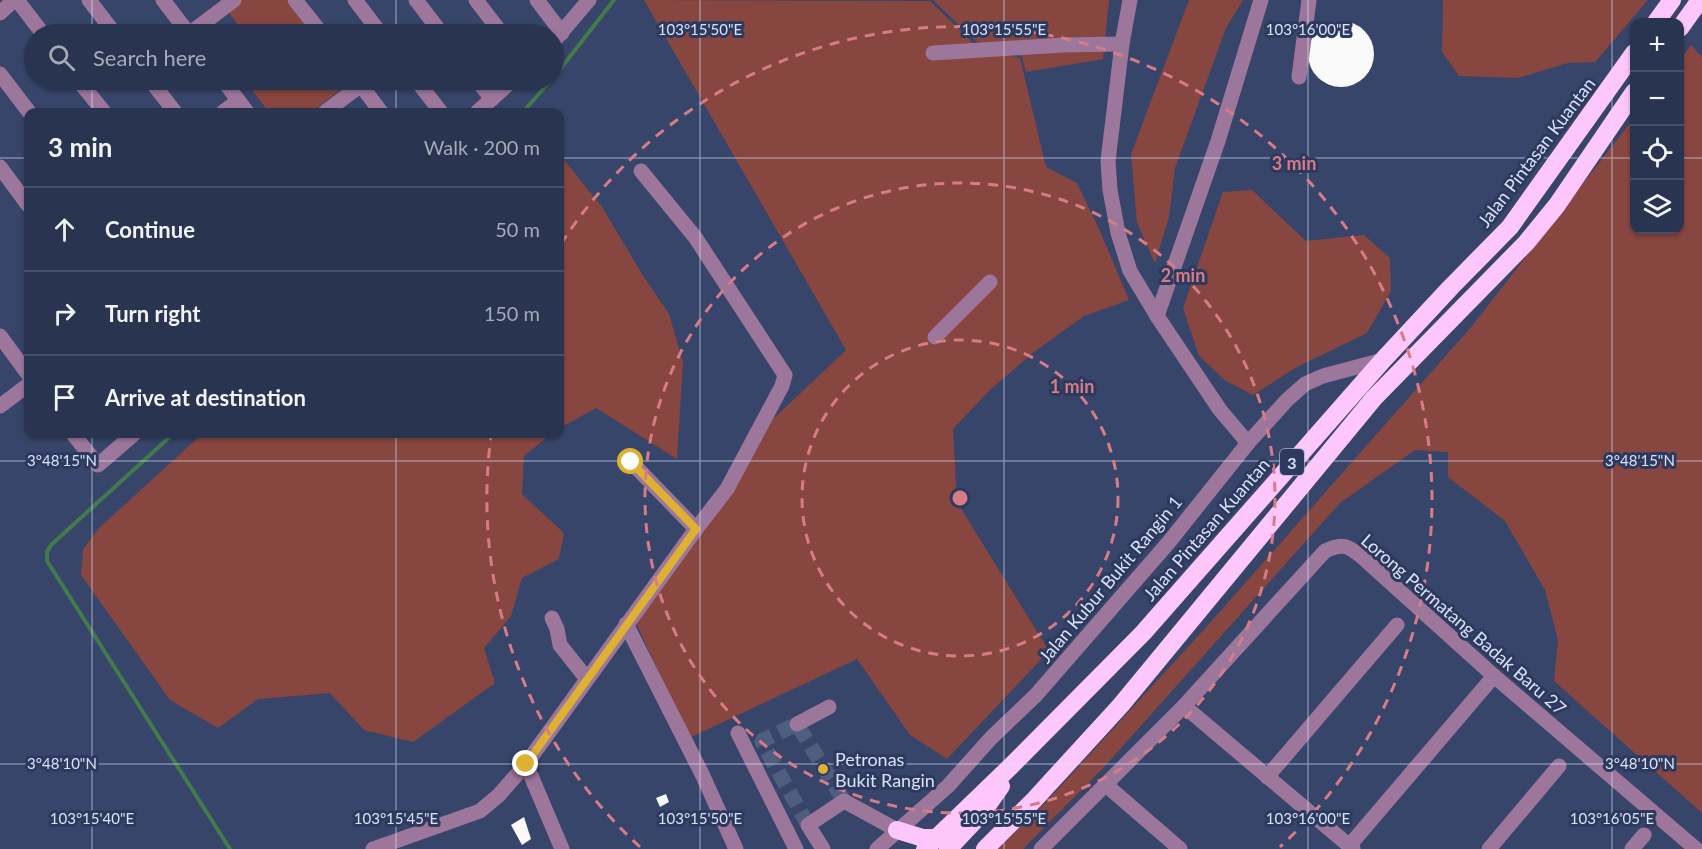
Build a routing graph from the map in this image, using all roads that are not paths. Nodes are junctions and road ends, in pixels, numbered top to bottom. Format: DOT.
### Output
graph roads {
  1 [pos="15,0"];
  2 [pos="89,0"];
  3 [pos="163,0"];
  4 [pos="234,0"];
  5 [pos="355,0"];
  6 [pos="416,0"];
  7 [pos="476,0"];
  8 [pos="537,0"];
  9 [pos="589,0"];
  10 [pos="1130,0"];
  11 [pos="1261,0"];
  12 [pos="1309,0"];
  13 [pos="1672,0"];
  14 [pos="298,1"];
  15 [pos="1697,4"];
  16 [pos="0,12"];
  17 [pos="1659,18"];
  18 [pos="1684,22"];
  19 [pos="35,24"];
  20 [pos="108,24"];
  21 [pos="181,24"];
  22 [pos="202,24"];
  23 [pos="315,24"];
  24 [pos="373,24"];
  25 [pos="434,24"];
  26 [pos="494,24"];
  27 [pos="551,24"];
  28 [pos="564,30"];
  29 [pos="1122,44"];
  30 [pos="933,53"];
  31 [pos="1630,60"];
  32 [pos="0,74"];
  33 [pos="1299,77"];
  34 [pos="86,90"];
  35 [pos="158,90"];
  36 [pos="230,90"];
  37 [pos="350,90"];
  38 [pos="365,90"];
  39 [pos="424,90"];
  40 [pos="485,90"];
  41 [pos="502,90"];
  42 [pos="492,99"];
  43 [pos="1630,99"];
  44 [pos="243,107"];
  45 [pos="26,108"];
  46 [pos="101,108"];
  47 [pos="172,108"];
  48 [pos="330,108"];
  49 [pos="378,108"];
  50 [pos="438,108"];
  51 [pos="482,108"];
  52 [pos="0,167"];
  53 [pos="641,171"];
  54 [pos="24,200"];
  55 [pos="990,282"];
  56 [pos="1157,316"];
  57 [pos="0,336"];
  58 [pos="935,337"];
  59 [pos="1383,360"];
  60 [pos="24,369"];
  61 [pos="24,388"];
  62 [pos="0,406"];
  63 [pos="76,438"];
  64 [pos="129,438"];
  65 [pos="1248,443"];
  66 [pos="631,462"];
  67 [pos="696,529"];
  68 [pos="552,618"];
  69 [pos="626,624"];
  70 [pos="1397,625"];
  71 [pos="1494,676"];
  72 [pos="587,679"];
  73 [pos="1185,706"];
  74 [pos="829,707"];
  75 [pos="797,724"];
  76 [pos="738,733"];
  77 [pos="526,764"];
  78 [pos="1559,766"];
  79 [pos="1267,777"];
  80 [pos="1106,785"];
  81 [pos="897,830"];
  82 [pos="1644,835"];
  83 [pos="936,845"];
  84 [pos="1351,848"];
  85 [pos="373,849"];
  86 [pos="562,849"];
  87 [pos="736,849"];
  88 [pos="795,849"];
  89 [pos="823,849"];
  90 [pos="878,849"];
  91 [pos="985,849"];
  92 [pos="1041,849"];
  93 [pos="1180,849"];
  94 [pos="1489,849"];
  95 [pos="1632,849"];
  96 [pos="1696,849"];
  1 -- 16 [label="street"];
  1 -- 19 [label="street"];
  2 -- 20 [label="street"];
  3 -- 21 [label="street"];
  4 -- 22 [label="street"];
  5 -- 24 [label="street"];
  6 -- 25 [label="street"];
  7 -- 26 [label="street"];
  8 -- 27 [label="street"];
  9 -- 28 [label="street"];
  10 -- 29 [label="street"];
  11 -- 56 [label="street"];
  12 -- 33 [label="street"];
  13 -- 17 [label="highway"];
  14 -- 23 [label="street"];
  15 -- 18 [label="highway"];
  29 -- 30 [label="street"];
  29 -- 56 [label="street"];
  31 -- 59 [label="highway, Jalan Pintasan Kuantan / 3"];
  32 -- 45 [label="street"];
  34 -- 46 [label="street"];
  35 -- 47 [label="street"];
  36 -- 44 [label="street"];
  37 -- 48 [label="street"];
  38 -- 49 [label="street"];
  39 -- 50 [label="street"];
  40 -- 42 [label="street"];
  41 -- 42 [label="street"];
  42 -- 51 [label="street"];
  43 -- 91 [label="highway, 3"];
  52 -- 54 [label="street"];
  53 -- 67 [label="street"];
  55 -- 58 [label="street"];
  56 -- 65 [label="street"];
  57 -- 60 [label="street"];
  59 -- 65 [label="street, Jalan Kubur Bukit Rangin 1"];
  59 -- 83 [label="highway, Jalan Pintasan Kuantan / 3"];
  61 -- 62 [label="street"];
  63 -- 64 [label="street"];
  65 -- 81 [label="street, Jalan Kubur Bukit Rangin 1"];
  66 -- 67 [label="street"];
  67 -- 69 [label="street"];
  68 -- 72 [label="street"];
  69 -- 72 [label="street"];
  69 -- 87 [label="street"];
  70 -- 79 [label="street"];
  71 -- 73 [label="street, Lorong Permatang Badak Baru 27"];
  71 -- 84 [label="street"];
  71 -- 96 [label="street, Lorong Permatang Badak Baru 27"];
  72 -- 77 [label="street"];
  73 -- 79 [label="street"];
  73 -- 80 [label="street, Lorong Permatang Badak Baru 27"];
  74 -- 75 [label="street"];
  76 -- 88 [label="street"];
  77 -- 85 [label="street"];
  77 -- 86 [label="street"];
  78 -- 94 [label="street"];
  79 -- 84 [label="street"];
  80 -- 92 [label="street, Lorong Permatang Badak Baru 27"];
  80 -- 93 [label="street"];
  81 -- 83 [label="highway"];
  81 -- 89 [label="street"];
  81 -- 90 [label="street, Jalan Kubur Bukit Rangin 1"];
  82 -- 95 [label="street"];
}
